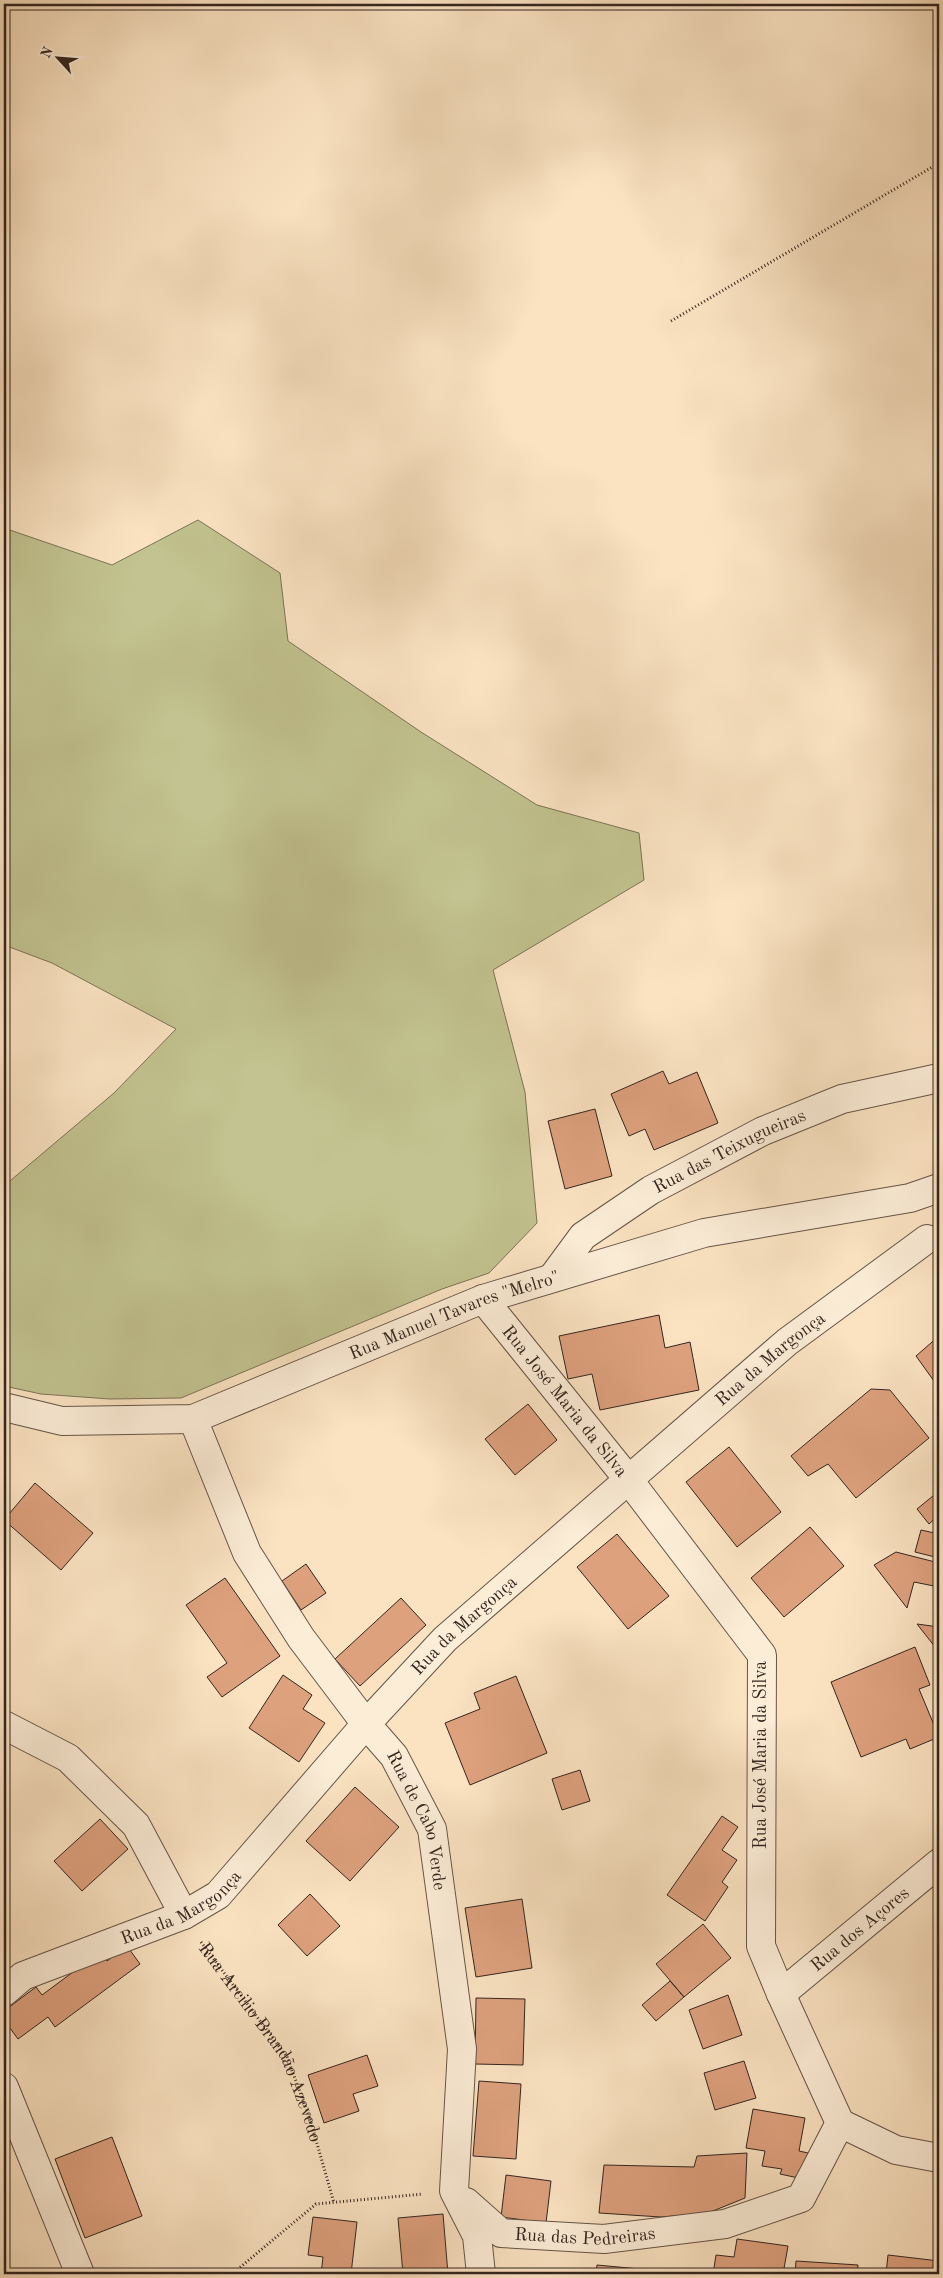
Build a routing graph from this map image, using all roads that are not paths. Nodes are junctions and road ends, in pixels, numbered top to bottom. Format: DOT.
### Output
graph roads {
  1 [pos="939,1078"];
  2 [pos="939,1188"];
  3 [pos="910,1198"];
  4 [pos="933,1240"];
  5 [pos="552,1278"];
  6 [pos="483,1299"];
  7 [pos="4,1406"];
  8 [pos="193,1419"];
  9 [pos="628,1479"];
  10 [pos="366,1724"];
  11 [pos="4,1725"];
  12 [pos="939,1864"];
  13 [pos="184,1914"];
  14 [pos="4,1992"];
  15 [pos="781,1994"];
  16 [pos="4,2087"];
  17 [pos="840,2123"];
  18 [pos="939,2158"];
  19 [pos="454,2191"];
  20 [pos="80,2274"];
  21 [pos="481,2274"];
  1 -- 5 [label="street, Rua das Teixugueiras"];
  2 -- 3 [label="street, Rua Manuel Tavares \"Melro\""];
  3 -- 4 [label="street"];
  3 -- 5 [label="street, Rua Manuel Tavares \"Melro\""];
  4 -- 9 [label="street, Rua da Margonça"];
  5 -- 6 [label="street, Rua Manuel Tavares \"Melro\""];
  6 -- 8 [label="street, Rua Manuel Tavares \"Melro\""];
  6 -- 9 [label="street, Rua José Maria da Silva"];
  7 -- 8 [label="street, Rua Manuel Tavares \"Melro\""];
  8 -- 10 [label="street, Rua de Cabo Verde"];
  9 -- 10 [label="street, Rua da Margonça"];
  9 -- 15 [label="street, Rua José Maria da Silva"];
  10 -- 13 [label="street, Rua da Margonça"];
  10 -- 19 [label="street, Rua de Cabo Verde"];
  11 -- 13 [label="street"];
  12 -- 15 [label="street, Rua dos Açores"];
  13 -- 14 [label="street, Rua da Margonça"];
  15 -- 17 [label="street, Rua José Maria da Silva"];
  16 -- 20 [label="street"];
  17 -- 18 [label="street"];
  17 -- 19 [label="street, Rua das Pedreiras"];
  19 -- 21 [label="street"];
}
